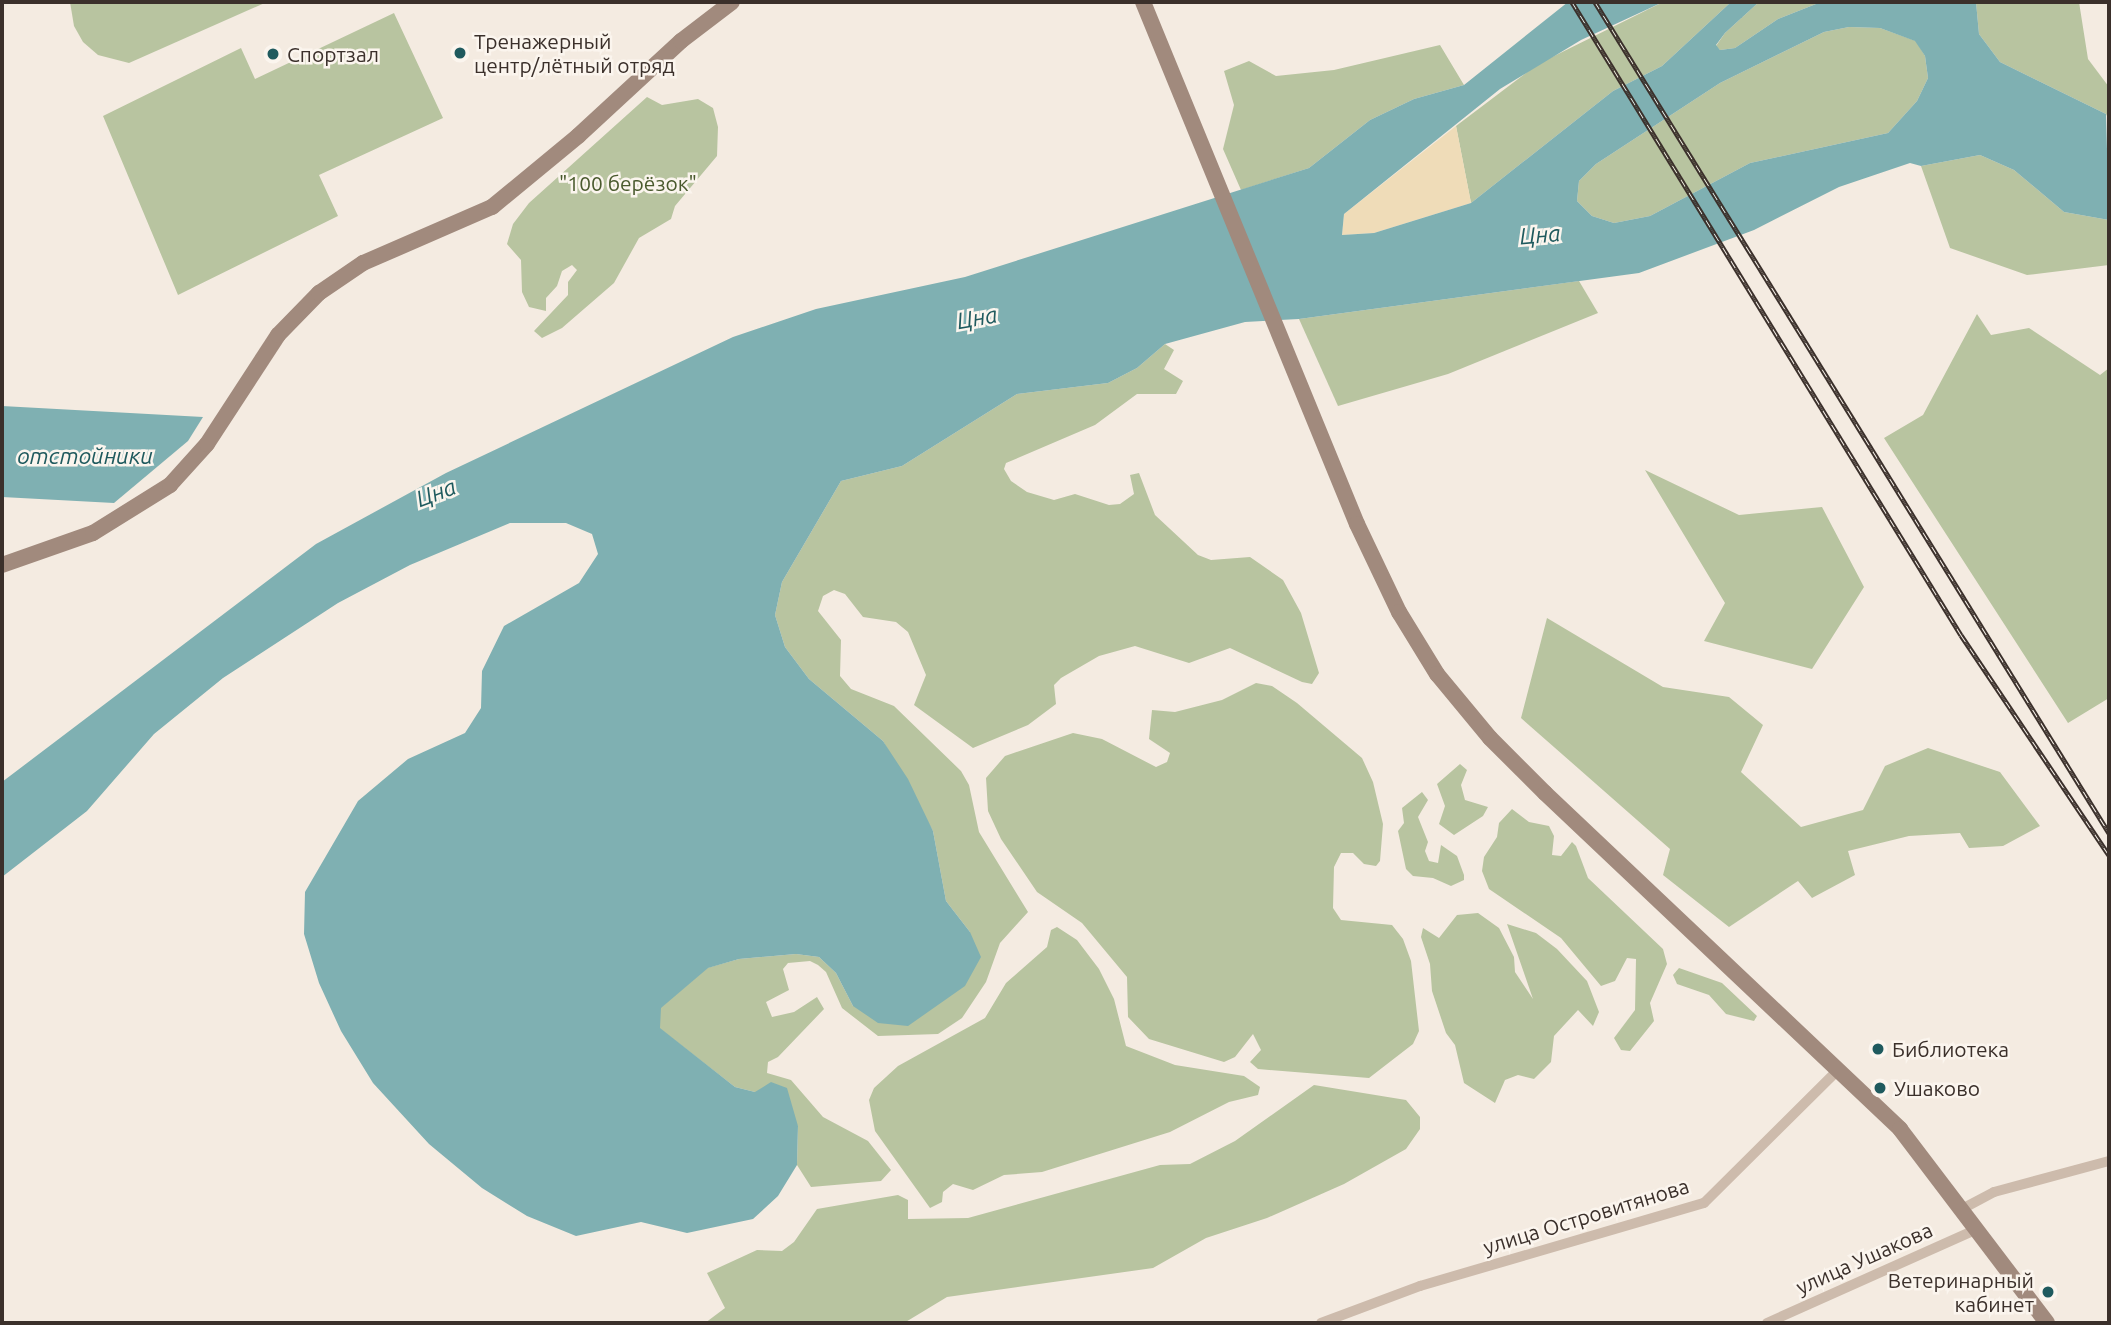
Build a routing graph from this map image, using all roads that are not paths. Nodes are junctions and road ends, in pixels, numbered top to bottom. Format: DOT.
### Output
graph roads {
  1 [pos="732,2"];
  2 [pos="1143,2"];
  3 [pos="2,565"];
  4 [pos="1839,1069"];
  5 [pos="2109,1161"];
  6 [pos="1962,1209"];
  7 [pos="1977,1229"];
  8 [pos="1321,1323"];
  9 [pos="1767,1323"];
  10 [pos="2047,1323"];
  1 -- 3 [label="street"];
  2 -- 4 [label="street"];
  4 -- 6 [label="street"];
  4 -- 8 [label="street, улица Островитянова"];
  5 -- 6 [label="street"];
  6 -- 7 [label="street"];
  7 -- 9 [label="street, улица Ушакова"];
  7 -- 10 [label="street"];
}
